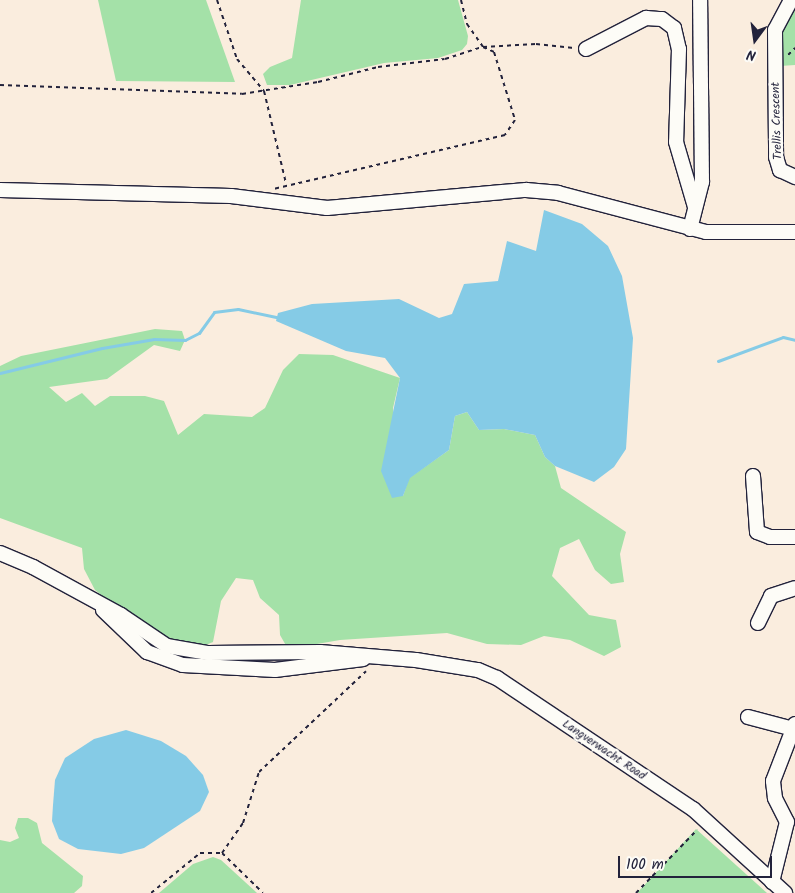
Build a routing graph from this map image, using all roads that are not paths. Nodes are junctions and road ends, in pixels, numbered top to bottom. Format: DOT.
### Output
graph roads {
  1 [pos="700,0"];
  2 [pos="791,0"];
  3 [pos="586,49"];
  4 [pos="795,177"];
  5 [pos="0,190"];
  6 [pos="695,207"];
  7 [pos="690,229"];
  8 [pos="795,232"];
  9 [pos="753,476"];
  10 [pos="795,537"];
  11 [pos="0,554"];
  12 [pos="795,588"];
  13 [pos="758,623"];
  14 [pos="748,717"];
  15 [pos="794,726"];
  16 [pos="772,882"];
  17 [pos="785,893"];
  1 -- 6 [label="street"];
  2 -- 4 [label="street, Trellis Crescent"];
  3 -- 6 [label="street"];
  5 -- 7 [label="street"];
  6 -- 7 [label="street"];
  7 -- 8 [label="street"];
  9 -- 10 [label="street"];
  11 -- 16 [label="street, Langverwacht Road"];
  12 -- 13 [label="street"];
  14 -- 15 [label="street"];
  15 -- 16 [label="street"];
  16 -- 17 [label="street, Langverwacht Road"];
}
